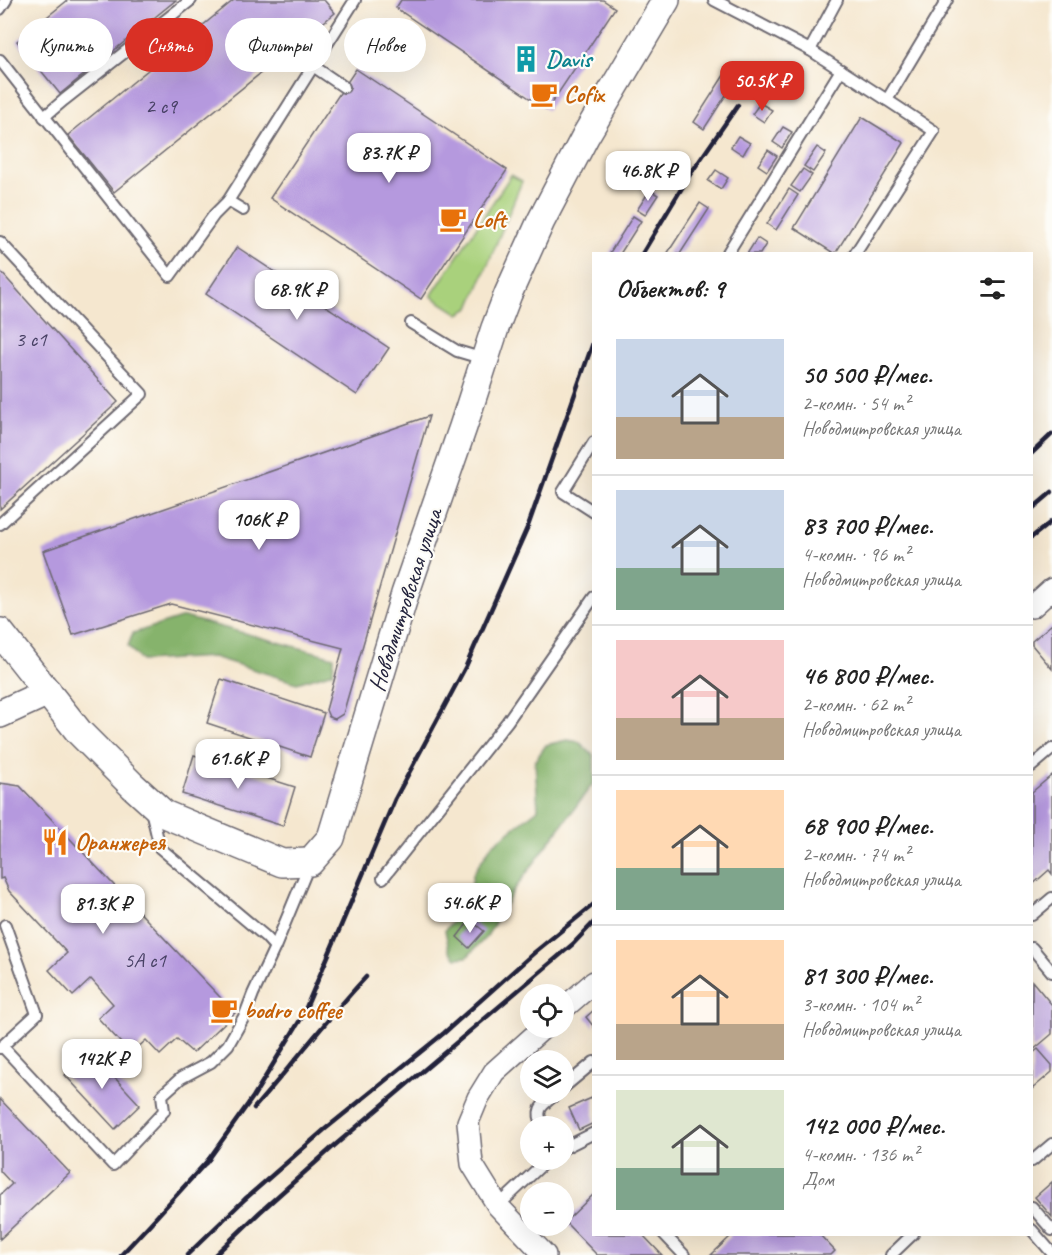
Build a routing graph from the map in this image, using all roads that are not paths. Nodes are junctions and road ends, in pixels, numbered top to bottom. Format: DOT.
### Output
graph roads {
  1 [pos="6,0"];
  2 [pos="190,0"];
  3 [pos="355,0"];
  4 [pos="666,0"];
  5 [pos="714,0"];
  6 [pos="837,0"];
  7 [pos="948,0"];
  8 [pos="0,9"];
  9 [pos="332,36"];
  10 [pos="810,50"];
  11 [pos="0,60"];
  12 [pos="841,70"];
  13 [pos="309,72"];
  14 [pos="322,72"];
  15 [pos="344,87"];
  16 [pos="887,100"];
  17 [pos="44,117"];
  18 [pos="228,201"];
  19 [pos="243,210"];
  20 [pos="0,242"];
  21 [pos="728,252"];
  22 [pos="856,252"];
  23 [pos="411,323"];
  24 [pos="484,359"];
  25 [pos="592,445"];
  26 [pos="592,511"];
  27 [pos="0,524"];
  28 [pos="1052,590"];
  29 [pos="592,600"];
  30 [pos="1033,606"];
  31 [pos="0,632"];
  32 [pos="48,692"];
  33 [pos="0,714"];
  34 [pos="1052,749"];
  35 [pos="1033,765"];
  36 [pos="149,801"];
  37 [pos="310,862"];
  38 [pos="383,878"];
  39 [pos="1052,898"];
  40 [pos="1033,914"];
  41 [pos="5,925"];
  42 [pos="275,947"];
  43 [pos="1033,949"];
  44 [pos="1052,972"];
  45 [pos="592,984"];
  46 [pos="574,999"];
  47 [pos="532,1038"];
  48 [pos="1,1047"];
  49 [pos="592,1064"];
  50 [pos="574,1079"];
  51 [pos="592,1135"];
  52 [pos="574,1143"];
  53 [pos="1052,1144"];
  54 [pos="1033,1160"];
  55 [pos="536,1170"];
  56 [pos="498,1206"];
  57 [pos="1033,1208"];
  58 [pos="1052,1230"];
  59 [pos="1033,1231"];
  60 [pos="666,1236"];
  61 [pos="911,1236"];
  62 [pos="1052,1253"];
  63 [pos="545,1255"];
  64 [pos="684,1255"];
  65 [pos="891,1255"];
  1 -- 8 [label="lane"];
  2 -- 17 [label="lane"];
  3 -- 9 [label="lane"];
  4 -- 24 [label="street, Новодмитровская улица"];
  5 -- 10 [label="lane"];
  6 -- 10 [label="lane"];
  7 -- 16 [label="lane"];
  10 -- 12 [label="lane"];
  11 -- 17 [label="lane"];
  12 -- 16 [label="lane"];
  12 -- 21 [label="lane"];
  13 -- 18 [label="lane"];
  14 -- 15 [label="lane"];
  16 -- 22 [label="lane"];
  17 -- 18 [label="lane"];
  18 -- 19 [label="lane"];
  20 -- 27 [label="lane"];
  23 -- 24 [label="lane"];
  24 -- 37 [label="street, Новодмитровская улица"];
  25 -- 26 [label="lane"];
  28 -- 30 [label="street"];
  29 -- 38 [label="lane"];
  31 -- 32 [label="street"];
  32 -- 33 [label="street"];
  32 -- 36 [label="street"];
  34 -- 35 [label="lane"];
  36 -- 37 [label="street"];
  36 -- 42 [label="lane"];
  37 -- 42 [label="lane"];
  39 -- 40 [label="lane"];
  41 -- 48 [label="lane"];
  42 -- 48 [label="lane"];
  43 -- 44 [label="lane"];
  45 -- 46 [label="street"];
  47 -- 56 [label="street"];
  49 -- 50 [label="lane"];
  51 -- 52 [label="lane"];
  53 -- 54 [label="lane"];
  55 -- 56 [label="lane"];
  56 -- 63 [label="street"];
  57 -- 58 [label="lane"];
  59 -- 62 [label="lane"];
  60 -- 64 [label="lane"];
  61 -- 65 [label="lane"];
}
